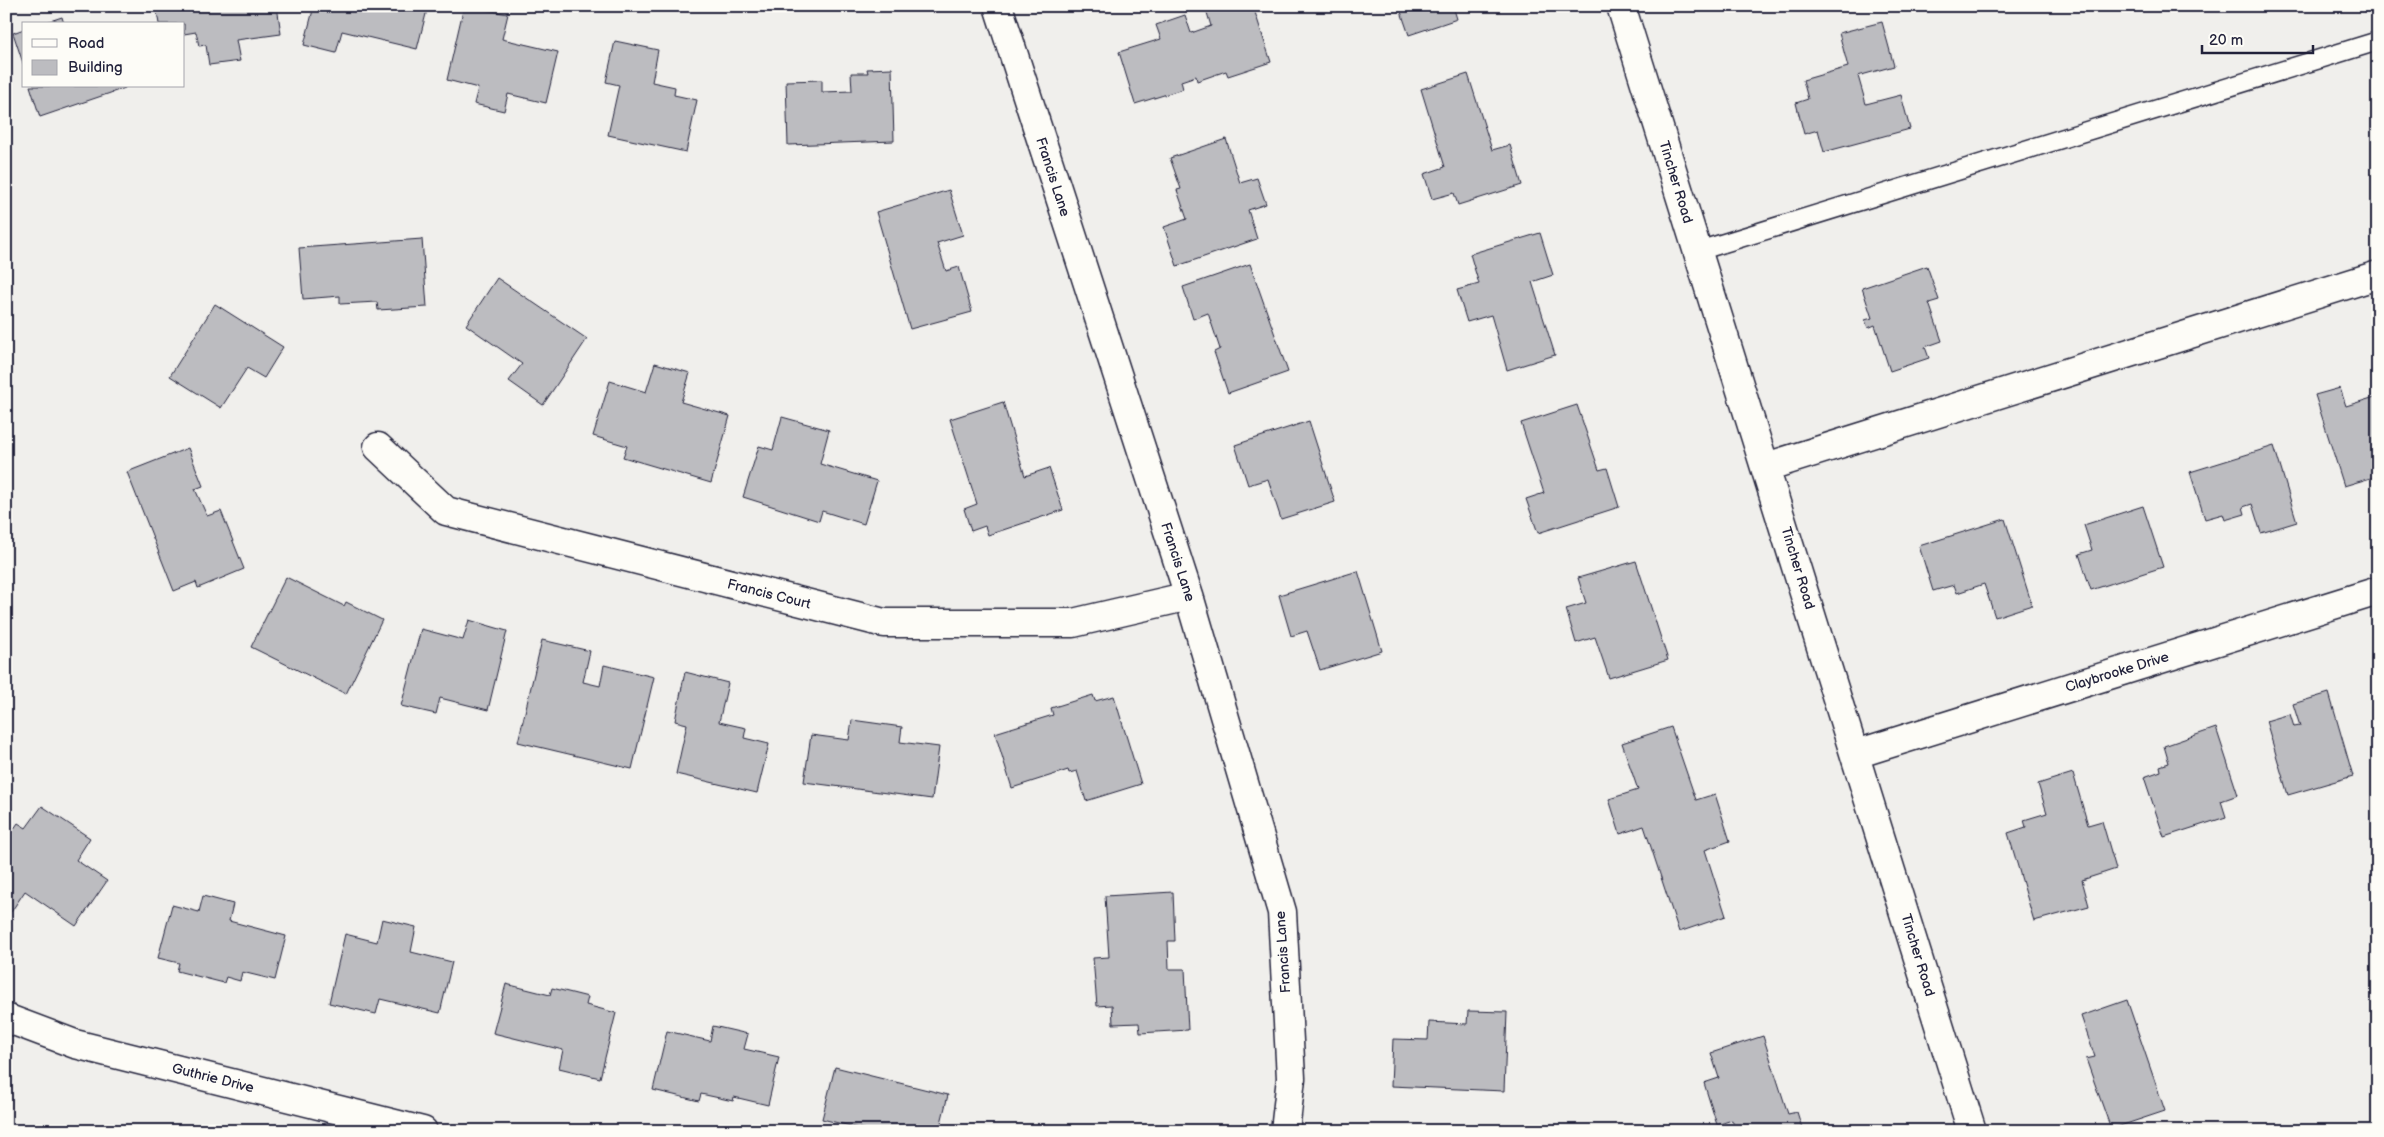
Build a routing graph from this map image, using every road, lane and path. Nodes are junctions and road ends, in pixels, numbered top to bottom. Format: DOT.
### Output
graph roads {
  1 [pos="998,6"];
  2 [pos="1621,6"];
  3 [pos="2378,41"];
  4 [pos="1698,251"];
  5 [pos="2378,275"];
  6 [pos="378,447"];
  7 [pos="1766,466"];
  8 [pos="2378,590"];
  9 [pos="1189,596"];
  10 [pos="1856,754"];
  11 [pos="6,1018"];
  12 [pos="423,1131"];
  13 [pos="1285,1131"];
  14 [pos="1972,1131"];
  1 -- 9 [label="street, Francis Lane"];
  2 -- 4 [label="street, Tincher Road"];
  3 -- 4 [label="lane"];
  4 -- 7 [label="street, Tincher Road"];
  5 -- 7 [label="street"];
  6 -- 9 [label="street, Francis Court"];
  7 -- 10 [label="street, Tincher Road"];
  8 -- 10 [label="street, Claybrooke Drive"];
  9 -- 13 [label="street, Francis Lane"];
  10 -- 14 [label="street, Tincher Road"];
  11 -- 12 [label="street, Guthrie Drive"];
}
